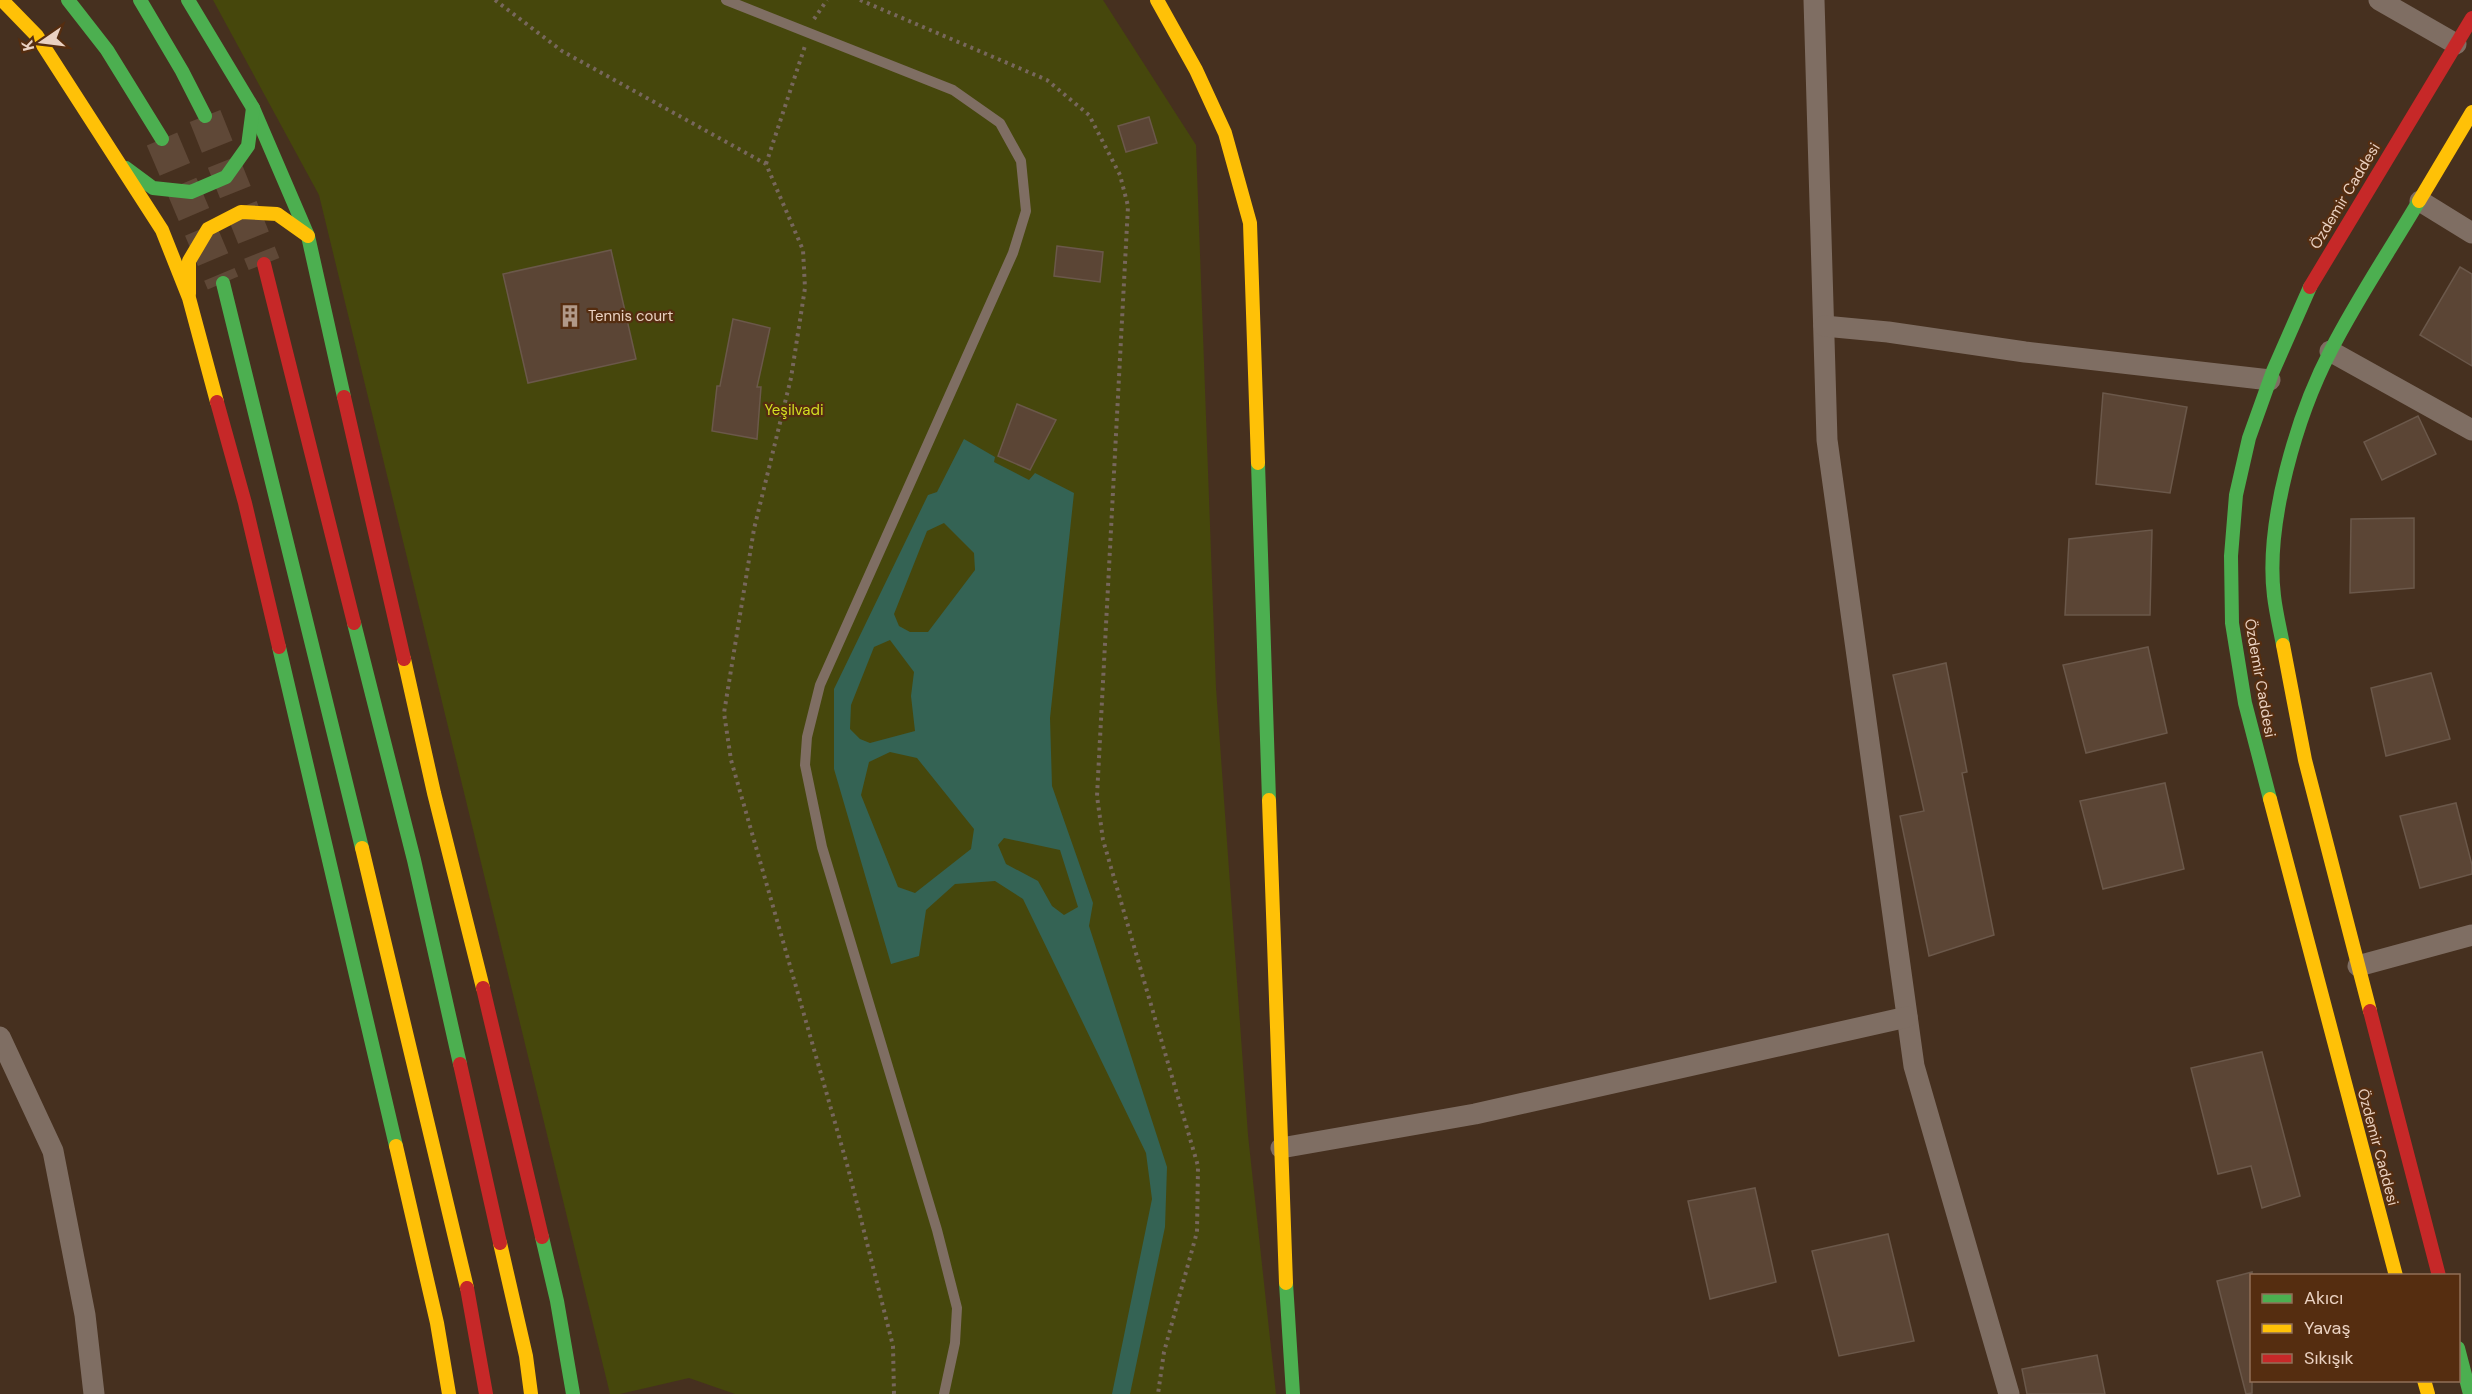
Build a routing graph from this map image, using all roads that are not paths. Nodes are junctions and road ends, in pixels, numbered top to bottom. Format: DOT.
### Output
graph roads {
  1 [pos="2,0"];
  2 [pos="68,0"];
  3 [pos="140,0"];
  4 [pos="188,0"];
  5 [pos="726,0"];
  6 [pos="1157,0"];
  7 [pos="1814,0"];
  8 [pos="2379,0"];
  9 [pos="2472,18"];
  10 [pos="2456,44"];
  11 [pos="253,108"];
  12 [pos="2472,112"];
  13 [pos="206,116"];
  14 [pos="162,139"];
  15 [pos="122,165"];
  16 [pos="2420,201"];
  17 [pos="2472,233"];
  18 [pos="308,236"];
  19 [pos="264,264"];
  20 [pos="223,283"];
  21 [pos="189,297"];
  22 [pos="1824,326"];
  23 [pos="2330,351"];
  24 [pos="2270,380"];
  25 [pos="2472,430"];
  26 [pos="2472,934"];
  27 [pos="2358,966"];
  28 [pos="1907,1017"];
  29 [pos="0,1037"];
  30 [pos="1281,1148"];
  31 [pos="2396,1274"];
  32 [pos="2439,1274"];
  33 [pos="2464,1354"];
  34 [pos="94,1394"];
  35 [pos="449,1394"];
  36 [pos="486,1394"];
  37 [pos="531,1394"];
  38 [pos="573,1394"];
  39 [pos="944,1394"];
  40 [pos="1293,1394"];
  41 [pos="2009,1394"];
  42 [pos="2470,1394"];
  1 -- 15 [label="main road"];
  2 -- 14 [label="main road"];
  3 -- 13 [label="main road"];
  4 -- 11 [label="main road"];
  5 -- 39 [label="lane"];
  6 -- 30 [label="main road"];
  7 -- 22 [label="street"];
  8 -- 10 [label="street"];
  9 -- 10 [label="main road, Özdemir Caddesi"];
  10 -- 24 [label="main road, Özdemir Caddesi"];
  11 -- 15 [label="main road"];
  11 -- 18 [label="main road"];
  12 -- 16 [label="main road, Özdemir Caddesi"];
  15 -- 21 [label="main road"];
  16 -- 17 [label="street"];
  16 -- 23 [label="main road, Özdemir Caddesi"];
  18 -- 21 [label="main road"];
  18 -- 38 [label="main road"];
  19 -- 37 [label="main road"];
  20 -- 36 [label="main road"];
  21 -- 35 [label="main road"];
  22 -- 24 [label="street"];
  22 -- 28 [label="street"];
  23 -- 25 [label="street"];
  23 -- 27 [label="main road, Özdemir Caddesi"];
  24 -- 31 [label="main road, Özdemir Caddesi"];
  26 -- 27 [label="street"];
  27 -- 32 [label="main road, Özdemir Caddesi"];
  28 -- 30 [label="street"];
  28 -- 41 [label="street"];
  29 -- 34 [label="street"];
  30 -- 40 [label="main road"];
  33 -- 42 [label="main road"];
}
